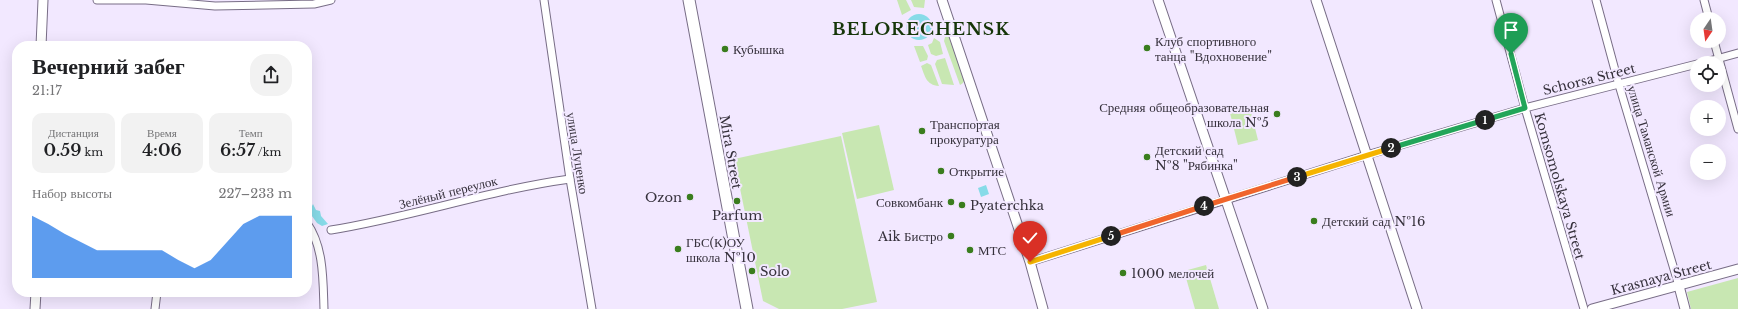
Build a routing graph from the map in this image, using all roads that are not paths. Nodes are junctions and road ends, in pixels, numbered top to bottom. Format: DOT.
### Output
graph roads {
  1 [pos="43,0"];
  2 [pos="97,0"];
  3 [pos="331,0"];
  4 [pos="544,0"];
  5 [pos="689,0"];
  6 [pos="942,0"];
  7 [pos="1158,0"];
  8 [pos="1316,0"];
  9 [pos="1496,0"];
  10 [pos="1596,0"];
  11 [pos="1704,0"];
  12 [pos="1707,12"];
  13 [pos="41,41"];
  14 [pos="1738,53"];
  15 [pos="1726,57"];
  16 [pos="1690,66"];
  17 [pos="1619,85"];
  18 [pos="1726,87"];
  19 [pos="1525,108"];
  20 [pos="1738,129"];
  21 [pos="1367,155"];
  22 [pos="570,179"];
  23 [pos="1226,199"];
  24 [pos="312,228"];
  25 [pos="331,230"];
  26 [pos="1030,262"];
  27 [pos="1738,269"];
  28 [pos="1679,286"];
  29 [pos="36,297"];
  30 [pos="156,297"];
  31 [pos="35,309"];
  32 [pos="155,309"];
  33 [pos="324,309"];
  34 [pos="592,309"];
  35 [pos="747,309"];
  36 [pos="1037,309"];
  37 [pos="1043,309"];
  38 [pos="1263,309"];
  39 [pos="1417,309"];
  40 [pos="1584,309"];
  41 [pos="1592,309"];
  42 [pos="1685,309"];
  1 -- 13 [label="street"];
  2 -- 3 [label="street"];
  4 -- 22 [label="street, улица Луценко"];
  5 -- 35 [label="main road, Mira Street"];
  6 -- 26 [label="street"];
  7 -- 23 [label="street"];
  8 -- 21 [label="street"];
  9 -- 19 [label="street, Komsomolskaya Street"];
  10 -- 17 [label="street, улица Таманской Армии"];
  11 -- 12 [label="street"];
  14 -- 15 [label="street"];
  16 -- 17 [label="street, Schorsa Street"];
  17 -- 19 [label="street, Schorsa Street"];
  17 -- 28 [label="street, улица Таманской Армии"];
  18 -- 20 [label="street"];
  19 -- 21 [label="street, Schorsa Street"];
  19 -- 40 [label="street, Komsomolskaya Street"];
  21 -- 23 [label="street, Schorsa Street"];
  21 -- 39 [label="street"];
  22 -- 25 [label="street, Зелёный переулок"];
  22 -- 34 [label="street, улица Луценко"];
  23 -- 26 [label="street, Schorsa Street"];
  23 -- 38 [label="street"];
  24 -- 33 [label="street"];
  26 -- 36 [label="street"];
  26 -- 37 [label="street"];
  27 -- 28 [label="street, Krasnaya Street"];
  28 -- 41 [label="street, Krasnaya Street"];
  28 -- 42 [label="street, улица Таманской Армии"];
  29 -- 31 [label="street"];
  30 -- 32 [label="street"];
}
